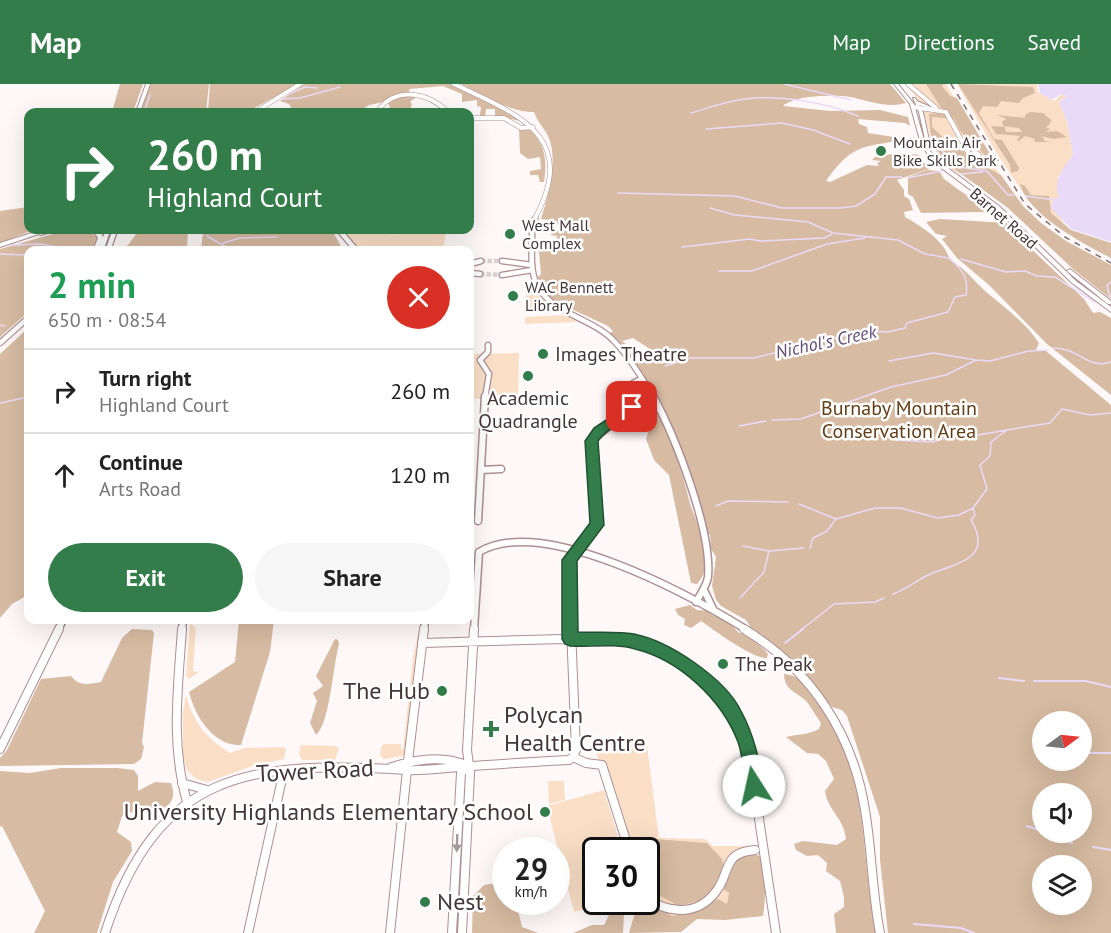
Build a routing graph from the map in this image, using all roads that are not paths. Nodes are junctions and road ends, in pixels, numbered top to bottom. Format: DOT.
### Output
graph roads {
  1 [pos="148,84"];
  2 [pos="300,84"];
  3 [pos="454,84"];
  4 [pos="896,84"];
  5 [pos="901,84"];
  6 [pos="909,84"];
  7 [pos="280,97"];
  8 [pos="266,106"];
  9 [pos="917,107"];
  10 [pos="139,108"];
  11 [pos="262,108"];
  12 [pos="272,108"];
  13 [pos="380,108"];
  14 [pos="443,108"];
  15 [pos="934,108"];
  16 [pos="474,118"];
  17 [pos="533,127"];
  18 [pos="964,142"];
  19 [pos="26,234"];
  20 [pos="34,234"];
  21 [pos="40,234"];
  22 [pos="342,234"];
  23 [pos="17,240"];
  24 [pos="353,246"];
  25 [pos="481,261"];
  26 [pos="502,261"];
  27 [pos="474,263"];
  28 [pos="532,267"];
  29 [pos="474,273"];
  30 [pos="480,274"];
  31 [pos="502,275"];
  32 [pos="1111,304"];
  33 [pos="1111,310"];
  34 [pos="24,321"];
  35 [pos="0,342"];
  36 [pos="488,345"];
  37 [pos="641,379"];
  38 [pos="501,469"];
  39 [pos="481,470"];
  40 [pos="478,520"];
  41 [pos="577,548"];
  42 [pos="704,590"];
  43 [pos="696,602"];
  44 [pos="714,610"];
  45 [pos="61,624"];
  46 [pos="183,624"];
  47 [pos="424,624"];
  48 [pos="570,639"];
  49 [pos="473,642"];
  50 [pos="422,643"];
  51 [pos="0,749"];
  52 [pos="573,757"];
  53 [pos="408,765"];
  54 [pos="467,765"];
  55 [pos="284,770"];
  56 [pos="182,783"];
  57 [pos="207,790"];
  58 [pos="188,805"];
  59 [pos="625,837"];
  60 [pos="755,850"];
  61 [pos="660,906"];
  62 [pos="105,933"];
  63 [pos="248,933"];
  64 [pos="390,933"];
  65 [pos="452,933"];
  66 [pos="462,933"];
  67 [pos="776,933"];
  68 [pos="880,933"];
  1 -- 10 [label="main road"];
  2 -- 7 [label="street"];
  3 -- 17 [label="street"];
  4 -- 9 [label="main road, Barnet Road"];
  5 -- 9 [label="main road, Barnet Road"];
  6 -- 15 [label="street"];
  7 -- 8 [label="street"];
  7 -- 12 [label="street"];
  8 -- 11 [label="street"];
  8 -- 12 [label="street"];
  9 -- 15 [label="main road"];
  9 -- 15 [label="main road"];
  9 -- 32 [label="main road, Barnet Road"];
  9 -- 33 [label="main road, Barnet Road"];
  13 -- 14 [label="street"];
  15 -- 18 [label="street"];
  16 -- 17 [label="street"];
  17 -- 28 [label="street"];
  18 -- 18 [label="street"];
  19 -- 23 [label="main road"];
  20 -- 23 [label="main road"];
  21 -- 23 [label="main road"];
  22 -- 24 [label="street"];
  25 -- 27 [label="street"];
  26 -- 28 [label="street"];
  28 -- 31 [label="street"];
  28 -- 37 [label="street"];
  29 -- 30 [label="street"];
  34 -- 35 [label="street"];
  36 -- 39 [label="street"];
  37 -- 41 [label="street"];
  37 -- 42 [label="street"];
  38 -- 39 [label="street"];
  39 -- 40 [label="street"];
  41 -- 43 [label="street"];
  41 -- 48 [label="street"];
  41 -- 49 [label="street"];
  42 -- 43 [label="street"];
  42 -- 44 [label="street"];
  43 -- 44 [label="street"];
  44 -- 68 [label="street"];
  45 -- 51 [label="street"];
  46 -- 56 [label="street"];
  47 -- 50 [label="street"];
  48 -- 49 [label="street"];
  48 -- 52 [label="street"];
  48 -- 67 [label="street"];
  49 -- 50 [label="street"];
  49 -- 54 [label="street"];
  50 -- 53 [label="street"];
  52 -- 54 [label="street, Tower Road"];
  52 -- 59 [label="street"];
  53 -- 54 [label="street, Tower Road"];
  53 -- 55 [label="street, Tower Road"];
  53 -- 64 [label="street"];
  54 -- 65 [label="street, one-way"];
  54 -- 66 [label="street"];
  55 -- 57 [label="street, Tower Road"];
  55 -- 63 [label="street"];
  56 -- 57 [label="street"];
  56 -- 58 [label="street"];
  57 -- 58 [label="street, Tower Road"];
  58 -- 62 [label="street, Tower Road"];
  60 -- 61 [label="street"];
}
